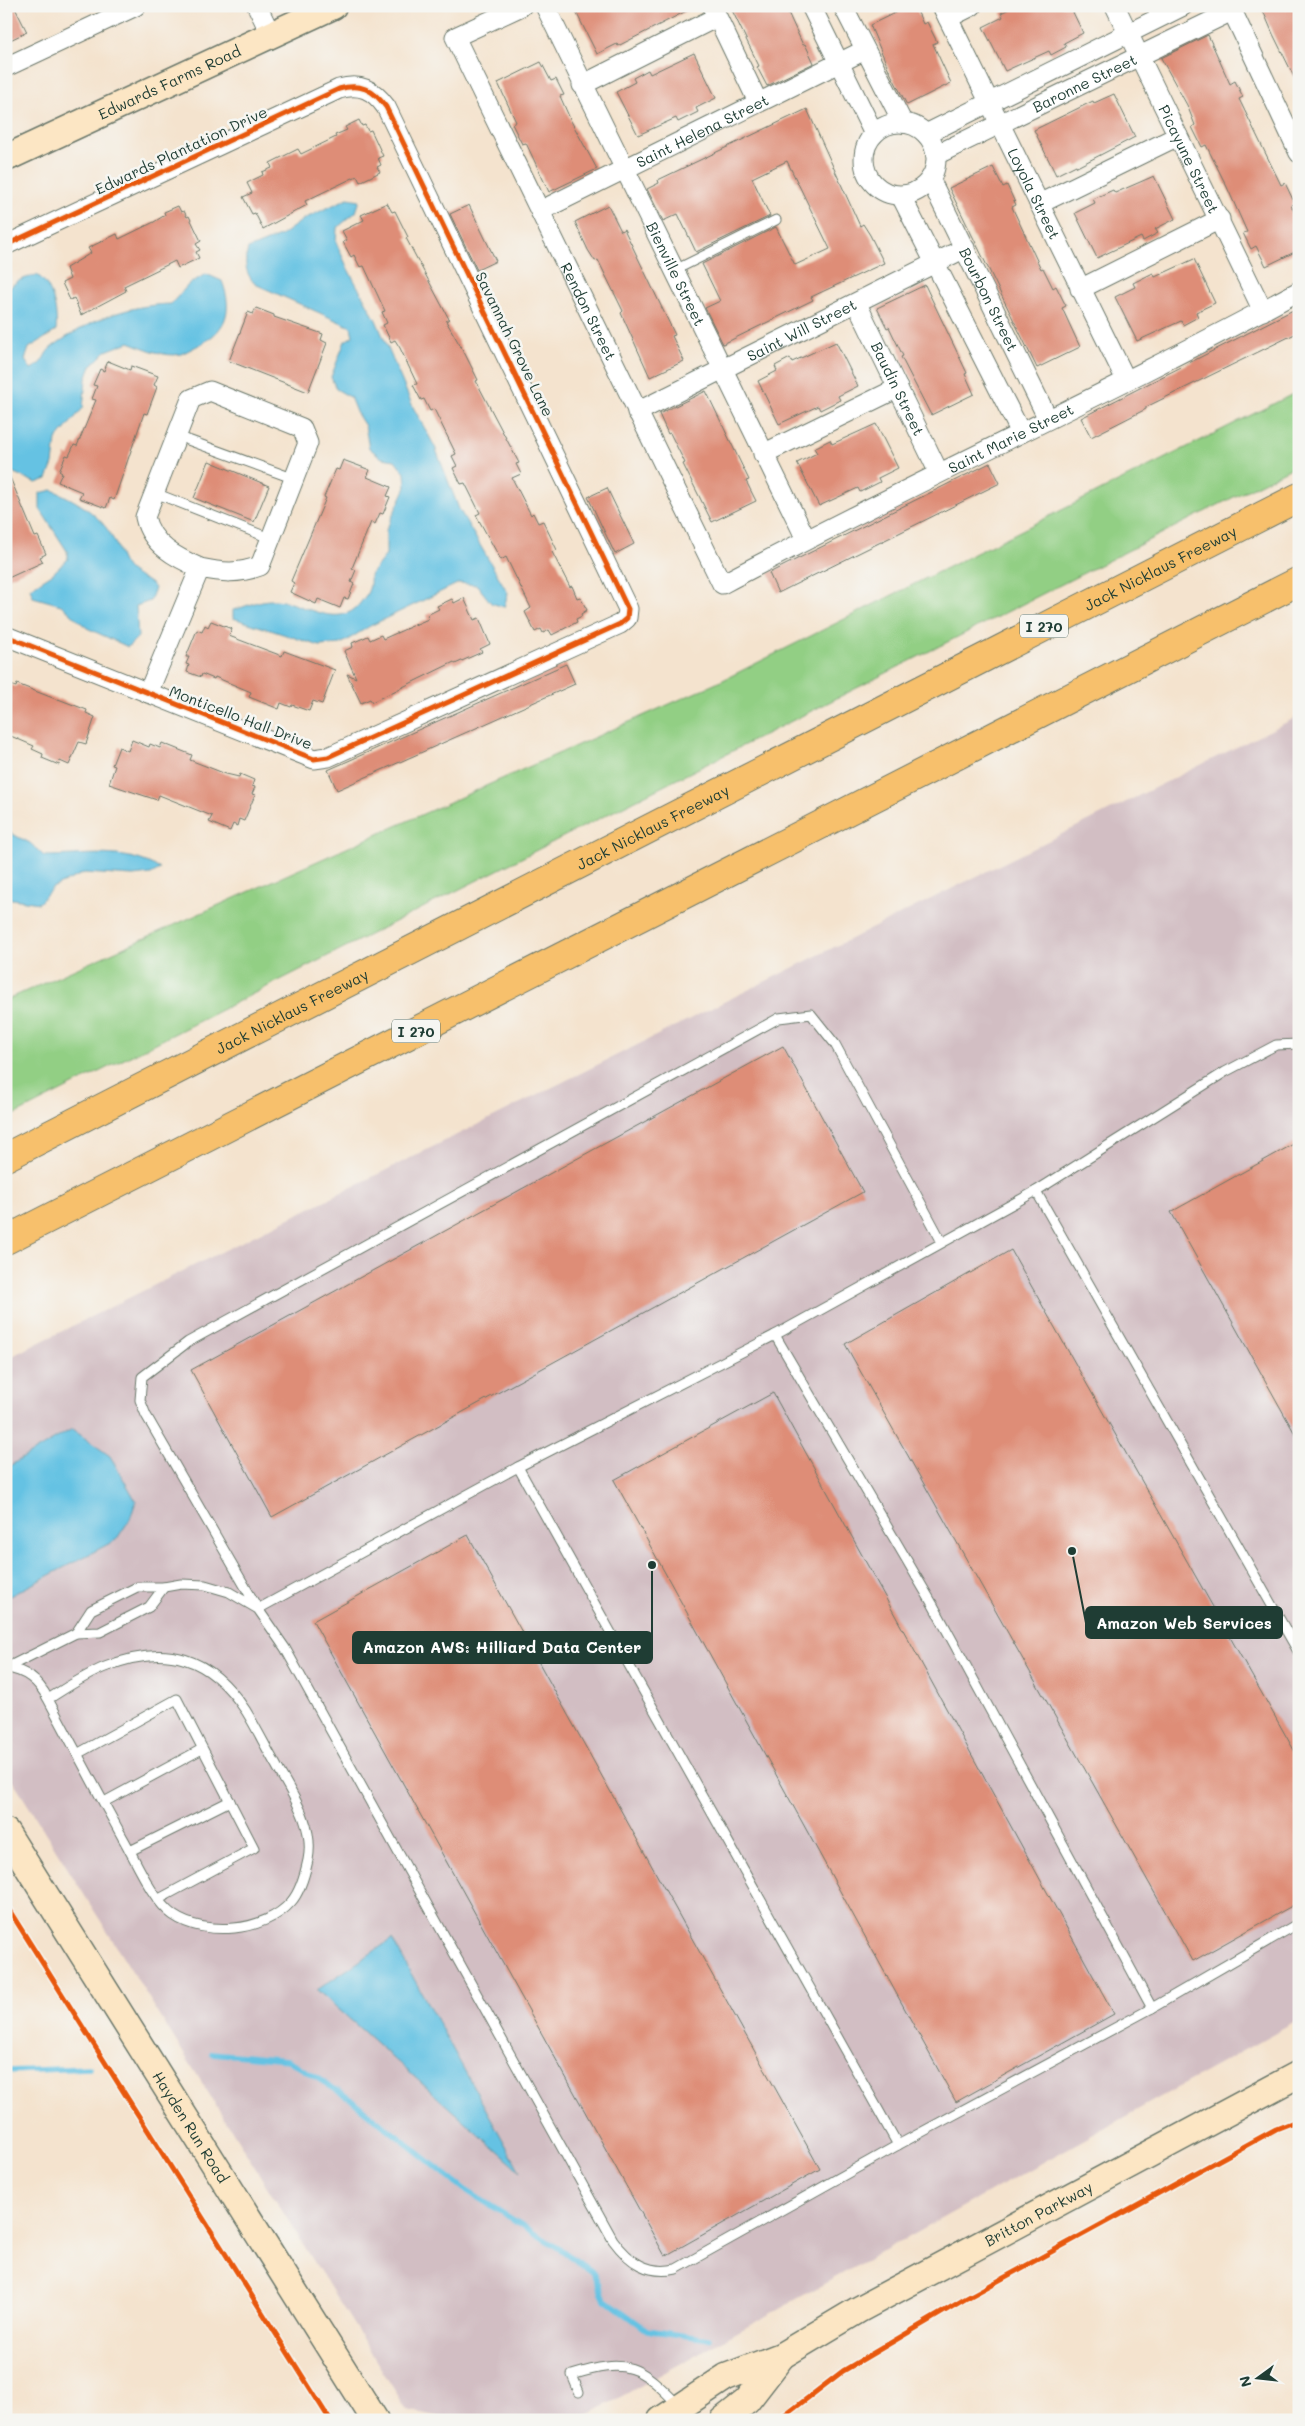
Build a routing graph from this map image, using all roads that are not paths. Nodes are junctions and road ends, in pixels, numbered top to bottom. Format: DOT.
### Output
graph roads {
  1 [pos="136,6"];
  2 [pos="257,6"];
  3 [pos="333,6"];
  4 [pos="522,6"];
  5 [pos="545,6"];
  6 [pos="811,6"];
  7 [pos="843,6"];
  8 [pos="972,6"];
  9 [pos="1115,6"];
  10 [pos="1183,6"];
  11 [pos="1231,9"];
  12 [pos="714,12"];
  13 [pos="945,12"];
  14 [pos="1128,33"];
  15 [pos="271,35"];
  16 [pos="865,50"];
  17 [pos="1139,56"];
  18 [pos="839,62"];
  19 [pos="6,67"];
  20 [pos="582,84"];
  21 [pos="368,89"];
  22 [pos="758,102"];
  23 [pos="989,103"];
  24 [pos="903,123"];
  25 [pos="999,123"];
  26 [pos="874,134"];
  27 [pos="926,134"];
  28 [pos="1178,136"];
  29 [pos="1299,152"];
  30 [pos="936,154"];
  31 [pos="6,158"];
  32 [pos="625,168"];
  33 [pos="930,179"];
  34 [pos="901,196"];
  35 [pos="1039,204"];
  36 [pos="540,211"];
  37 [pos="1220,219"];
  38 [pos="776,220"];
  39 [pos="6,245"];
  40 [pos="965,248"];
  41 [pos="936,263"];
  42 [pos="675,270"];
  43 [pos="1080,290"];
  44 [pos="1299,292"];
  45 [pos="857,304"];
  46 [pos="1263,311"];
  47 [pos="724,369"];
  48 [pos="1126,380"];
  49 [pos="898,388"];
  50 [pos="637,412"];
  51 [pos="1048,420"];
  52 [pos="1021,433"];
  53 [pos="177,436"];
  54 [pos="763,454"];
  55 [pos="939,473"];
  56 [pos="295,479"];
  57 [pos="155,493"];
  58 [pos="1299,497"];
  59 [pos="272,539"];
  60 [pos="806,539"];
  61 [pos="200,568"];
  62 [pos="1299,581"];
  63 [pos="722,584"];
  64 [pos="627,618"];
  65 [pos="6,636"];
  66 [pos="148,694"];
  67 [pos="1299,1044"];
  68 [pos="6,1157"];
  69 [pos="1036,1190"];
  70 [pos="6,1240"];
  71 [pos="942,1242"];
  72 [pos="775,1335"];
  73 [pos="518,1467"];
  74 [pos="164,1587"];
  75 [pos="258,1609"];
  76 [pos="76,1633"];
  77 [pos="1299,1653"];
  78 [pos="6,1668"];
  79 [pos="48,1699"];
  80 [pos="202,1749"];
  81 [pos="77,1754"];
  82 [pos="230,1801"];
  83 [pos="104,1802"];
  84 [pos="6,1832"];
  85 [pos="130,1852"];
  86 [pos="159,1899"];
  87 [pos="1299,1923"];
  88 [pos="1152,2008"];
  89 [pos="1299,2074"];
  90 [pos="898,2145"];
  91 [pos="781,2356"];
  92 [pos="579,2392"];
  93 [pos="671,2413"];
  94 [pos="375,2420"];
  95 [pos="723,2420"];
  1 -- 19 [label="street"];
  2 -- 15 [label="street"];
  3 -- 15 [label="main road, Edwards Farms Road"];
  4 -- 36 [label="street, Rendon Street"];
  5 -- 20 [label="street, Bienville Street"];
  6 -- 18 [label="street"];
  7 -- 16 [label="street"];
  8 -- 13 [label="street"];
  9 -- 14 [label="street, Picayune Street"];
  10 -- 14 [label="street, Baronne Street"];
  11 -- 17 [label="street, Baronne Street"];
  11 -- 29 [label="street"];
  12 -- 20 [label="street"];
  12 -- 22 [label="street"];
  13 -- 23 [label="street, Loyola Street"];
  14 -- 17 [label="street, Picayune Street"];
  14 -- 23 [label="street, Baronne Street"];
  15 -- 31 [label="main road, Edwards Farms Road"];
  16 -- 18 [label="street, Saint Helena Street"];
  16 -- 24 [label="street"];
  17 -- 25 [label="street, Baronne Street"];
  17 -- 28 [label="street, Picayune Street"];
  18 -- 22 [label="street, Saint Helena Street"];
  18 -- 26 [label="street"];
  20 -- 32 [label="street, Bienville Street"];
  21 -- 39 [label="street, Edwards Plantation Drive"];
  21 -- 64 [label="street, Savannah Grove Lane"];
  22 -- 32 [label="street, Saint Helena Street"];
  23 -- 25 [label="street, Loyola Street"];
  23 -- 27 [label="street, Baronne Street"];
  24 -- 26 [label="street"];
  24 -- 27 [label="street"];
  25 -- 30 [label="street, Baronne Street"];
  25 -- 35 [label="street, Loyola Street"];
  26 -- 34 [label="street"];
  27 -- 30 [label="street"];
  28 -- 35 [label="street"];
  28 -- 37 [label="street, Picayune Street"];
  30 -- 33 [label="street"];
  32 -- 36 [label="street, Saint Helena Street"];
  32 -- 42 [label="street, Bienville Street"];
  33 -- 34 [label="street"];
  33 -- 40 [label="street, Bourbon Street"];
  34 -- 41 [label="street, Bourbon Street"];
  35 -- 43 [label="street, Loyola Street"];
  36 -- 50 [label="street, Rendon Street"];
  37 -- 43 [label="street"];
  37 -- 46 [label="street, Picayune Street"];
  38 -- 42 [label="lane"];
  40 -- 41 [label="street, Saint Will Street"];
  40 -- 51 [label="street, Bourbon Street"];
  41 -- 45 [label="street, Saint Will Street"];
  41 -- 52 [label="street, Bourbon Street"];
  42 -- 47 [label="street, Bienville Street"];
  43 -- 48 [label="street, Loyola Street"];
  44 -- 46 [label="street, Saint Marie Street"];
  45 -- 47 [label="street, Saint Will Street"];
  45 -- 49 [label="street, Baudin Street"];
  46 -- 48 [label="street, Saint Marie Street"];
  47 -- 50 [label="street, Saint Will Street"];
  47 -- 54 [label="street, Bienville Street"];
  48 -- 51 [label="street, Saint Marie Street"];
  49 -- 54 [label="street"];
  49 -- 55 [label="street, Baudin Street"];
  50 -- 63 [label="street, Rendon Street"];
  51 -- 52 [label="street, Saint Marie Street"];
  52 -- 55 [label="street, Saint Marie Street"];
  53 -- 56 [label="lane"];
  53 -- 56 [label="street"];
  53 -- 57 [label="street"];
  54 -- 60 [label="street, Bienville Street"];
  55 -- 60 [label="street, Saint Marie Street"];
  56 -- 59 [label="street"];
  57 -- 59 [label="lane"];
  57 -- 61 [label="street"];
  58 -- 68 [label="highway, Jack Nicklaus Freeway / I 270"];
  59 -- 61 [label="street"];
  60 -- 63 [label="street, Saint Marie Street"];
  61 -- 66 [label="street"];
  62 -- 70 [label="highway, I 270"];
  64 -- 66 [label="street, Monticello Hall Drive"];
  65 -- 66 [label="street, Monticello Hall Drive"];
  67 -- 69 [label="lane"];
  69 -- 71 [label="lane"];
  69 -- 77 [label="lane"];
  71 -- 72 [label="lane"];
  71 -- 75 [label="lane"];
  72 -- 73 [label="lane"];
  72 -- 88 [label="lane"];
  73 -- 75 [label="lane"];
  73 -- 90 [label="lane"];
  74 -- 75 [label="lane"];
  74 -- 76 [label="lane"];
  74 -- 76 [label="lane"];
  75 -- 90 [label="lane"];
  76 -- 78 [label="lane"];
  78 -- 79 [label="lane"];
  79 -- 81 [label="lane"];
  79 -- 86 [label="lane"];
  80 -- 81 [label="lane"];
  80 -- 82 [label="lane"];
  80 -- 83 [label="lane"];
  81 -- 83 [label="lane"];
  82 -- 85 [label="lane"];
  82 -- 86 [label="lane"];
  83 -- 85 [label="lane"];
  84 -- 94 [label="main road, Hayden Run Road"];
  85 -- 86 [label="lane"];
  87 -- 88 [label="lane"];
  88 -- 90 [label="lane"];
  89 -- 91 [label="main road, Britton Parkway"];
  91 -- 93 [label="main road, Britton Parkway"];
  91 -- 95 [label="main road, Britton Parkway"];
  92 -- 93 [label="lane"];
}
